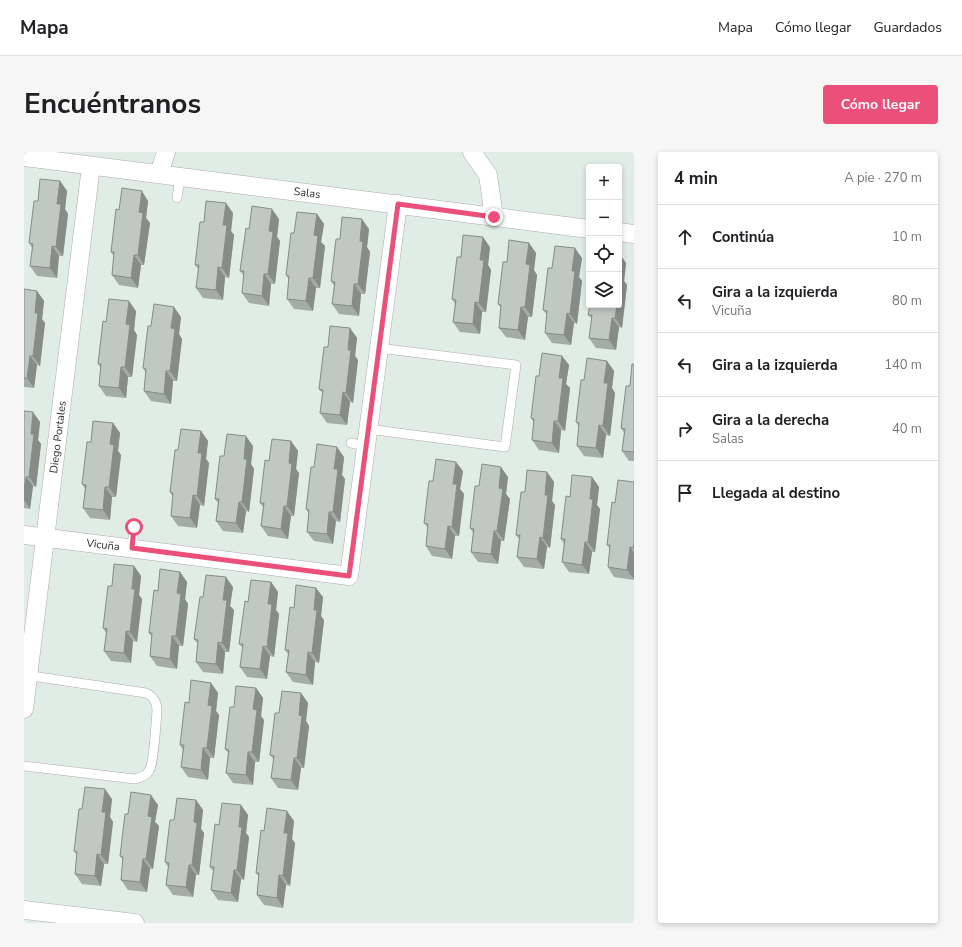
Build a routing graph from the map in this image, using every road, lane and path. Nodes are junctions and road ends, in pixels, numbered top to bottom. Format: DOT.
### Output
graph roads {
  1 [pos="166,152"];
  2 [pos="472,152"];
  3 [pos="24,157"];
  4 [pos="91,166"];
  5 [pos="159,174"];
  6 [pos="180,177"];
  7 [pos="177,198"];
  8 [pos="398,204"];
  9 [pos="494,217"];
  10 [pos="586,229"];
  11 [pos="622,232"];
  12 [pos="634,234"];
  13 [pos="379,348"];
  14 [pos="362,439"];
  15 [pos="134,527"];
  16 [pos="24,535"];
  17 [pos="45,537"];
  18 [pos="132,548"];
  19 [pos="26,676"];
  20 [pos="24,709"];
  21 [pos="24,766"];
  22 [pos="24,910"];
  23 [pos="99,921"];
  24 [pos="135,923"];
  1 -- 5 [label="street"];
  2 -- 9 [label="street"];
  3 -- 4 [label="street, Salas"];
  4 -- 5 [label="street, Salas"];
  4 -- 17 [label="street, Diego Portales"];
  5 -- 6 [label="street, Salas"];
  6 -- 7 [label="lane"];
  6 -- 8 [label="street, Salas"];
  8 -- 9 [label="street, Salas"];
  8 -- 13 [label="street"];
  9 -- 10 [label="street, Salas"];
  11 -- 12 [label="street"];
  13 -- 14 [label="street"];
  13 -- 14 [label="lane"];
  14 -- 18 [label="street, Vicuña"];
  15 -- 18 [label="lane"];
  16 -- 17 [label="street, Vicuña"];
  17 -- 18 [label="street, Vicuña"];
  17 -- 19 [label="street, Diego Portales"];
  19 -- 20 [label="street, Diego Portales"];
  19 -- 21 [label="lane"];
  22 -- 23 [label="street"];
  23 -- 24 [label="street"];
}
